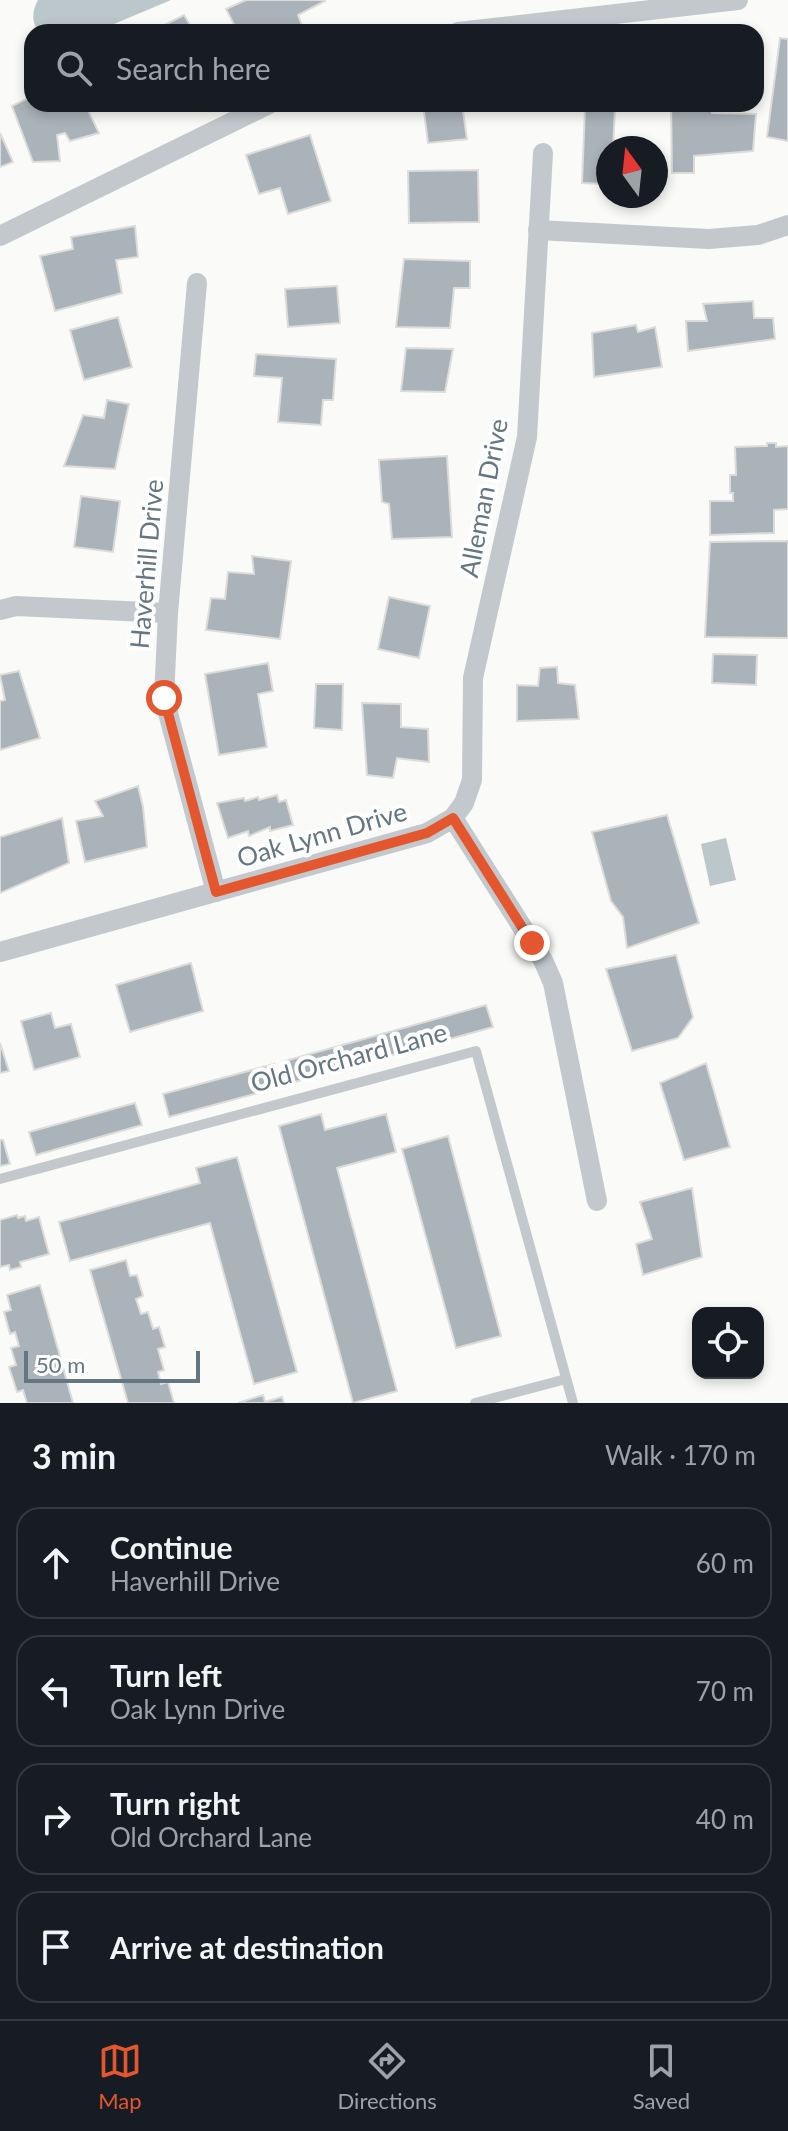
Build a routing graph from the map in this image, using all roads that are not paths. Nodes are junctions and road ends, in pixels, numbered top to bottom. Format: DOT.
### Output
graph roads {
  1 [pos="738,0"];
  2 [pos="528,24"];
  3 [pos="253,112"];
  4 [pos="543,153"];
  5 [pos="788,225"];
  6 [pos="538,230"];
  7 [pos="0,236"];
  8 [pos="197,283"];
  9 [pos="0,610"];
  10 [pos="168,613"];
  11 [pos="458,811"];
  12 [pos="216,892"];
  13 [pos="0,952"];
  14 [pos="0,1179"];
  15 [pos="597,1201"];
  16 [pos="566,1379"];
  17 [pos="475,1403"];
  18 [pos="573,1403"];
  1 -- 2 [label="street"];
  3 -- 7 [label="street"];
  4 -- 6 [label="street, Alleman Drive"];
  5 -- 6 [label="street"];
  6 -- 11 [label="street, Alleman Drive"];
  8 -- 10 [label="street, Haverhill Drive"];
  9 -- 10 [label="street"];
  10 -- 12 [label="street, Haverhill Drive"];
  11 -- 12 [label="street, Oak Lynn Drive"];
  11 -- 15 [label="street"];
  12 -- 13 [label="street, Oak Lynn Drive"];
  14 -- 16 [label="lane, Old Orchard Lane"];
  16 -- 17 [label="lane"];
  16 -- 18 [label="lane"];
}
